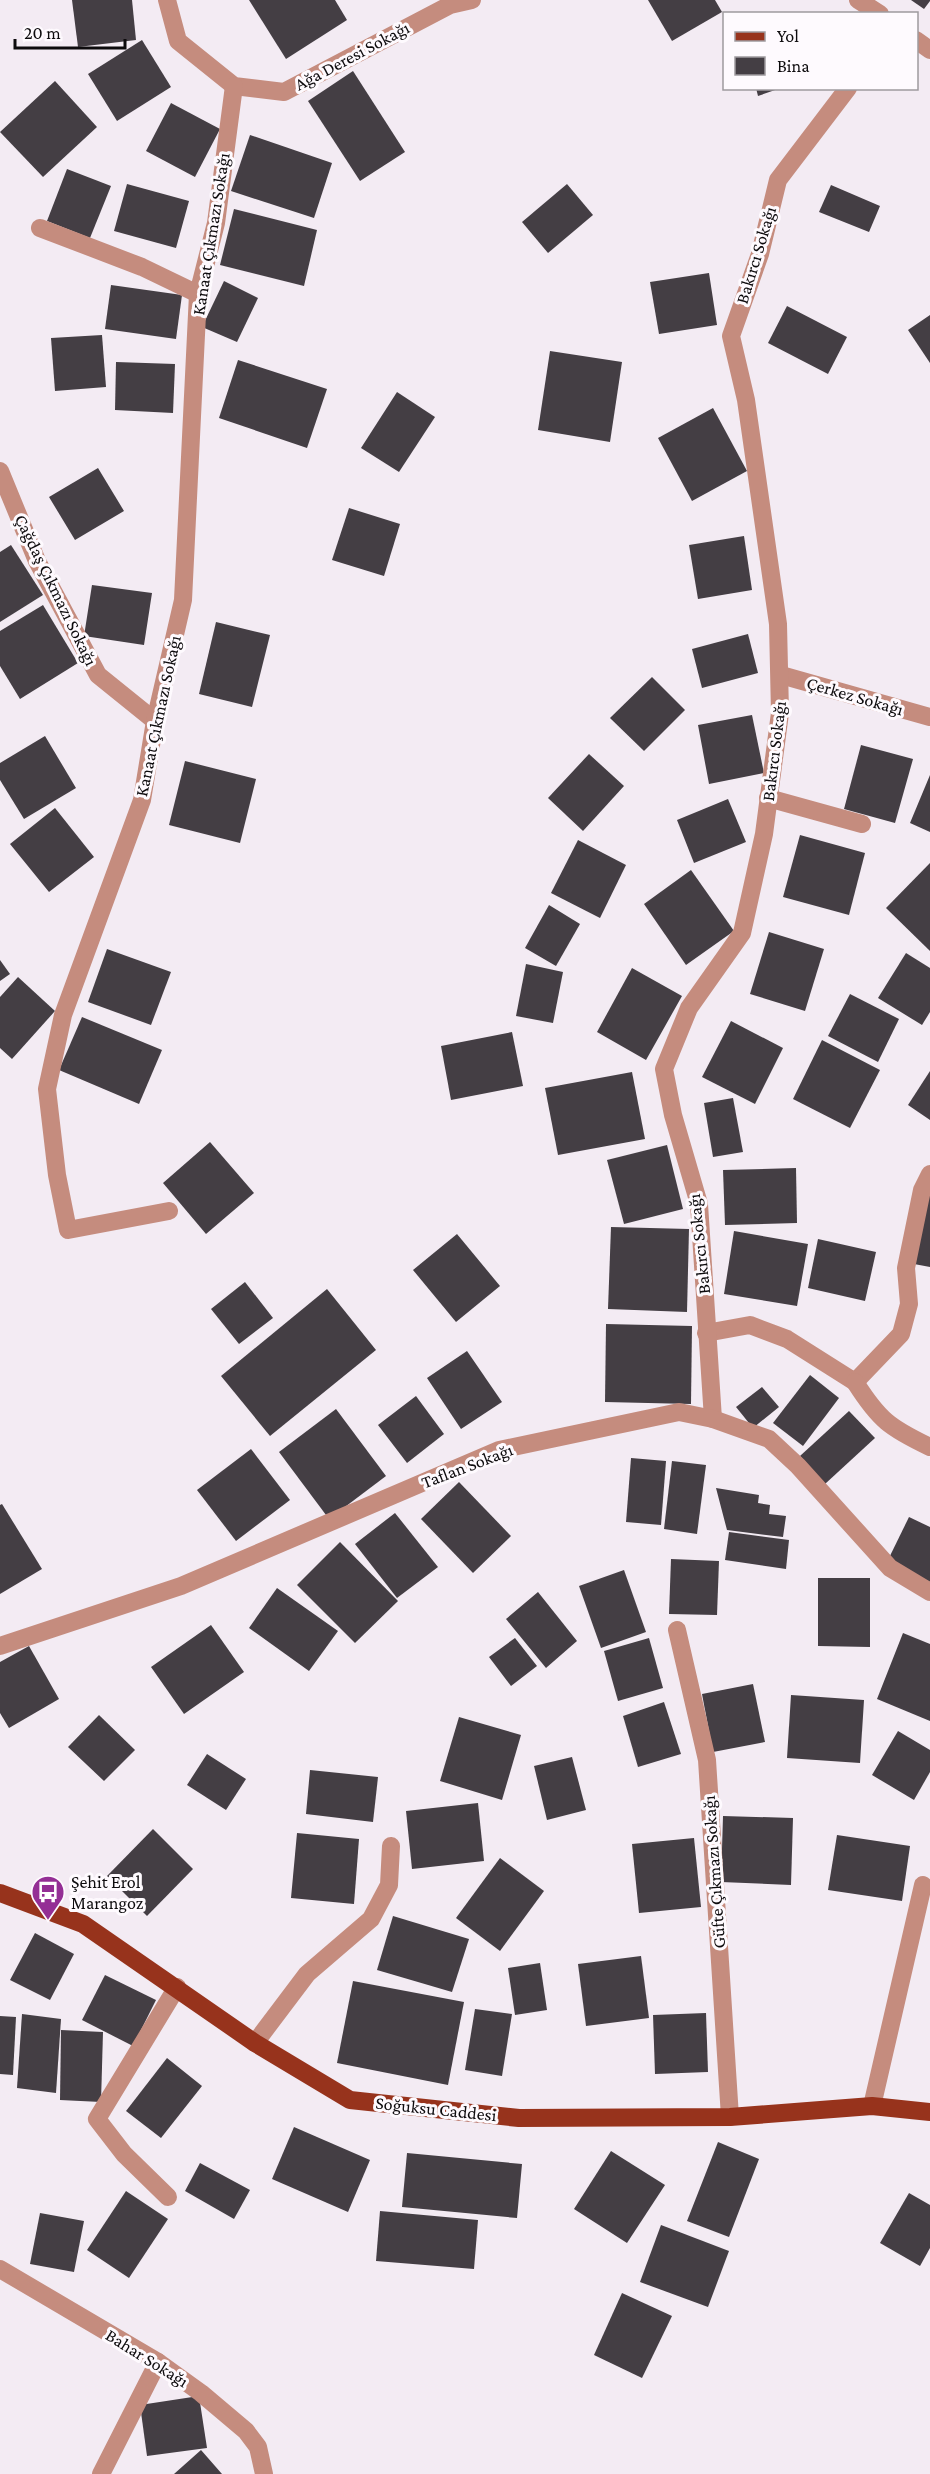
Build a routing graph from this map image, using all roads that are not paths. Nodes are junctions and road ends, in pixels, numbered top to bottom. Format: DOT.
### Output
graph roads {
  1 [pos="166,0"];
  2 [pos="472,0"];
  3 [pos="858,0"];
  4 [pos="877,12"];
  5 [pos="234,86"];
  6 [pos="846,90"];
  7 [pos="40,228"];
  8 [pos="198,294"];
  9 [pos="0,471"];
  10 [pos="781,675"];
  11 [pos="930,717"];
  12 [pos="155,721"];
  13 [pos="768,798"];
  14 [pos="862,824"];
  15 [pos="930,1174"];
  16 [pos="169,1211"];
  17 [pos="706,1333"];
  18 [pos="855,1382"];
  19 [pos="712,1419"];
  20 [pos="930,1447"];
  21 [pos="930,1592"];
  22 [pos="677,1630"];
  23 [pos="0,1646"];
  24 [pos="391,1846"];
  25 [pos="923,1885"];
  26 [pos="0,1893"];
  27 [pos="177,1987"];
  28 [pos="255,2043"];
  29 [pos="872,2106"];
  30 [pos="930,2112"];
  31 [pos="730,2117"];
  32 [pos="168,2197"];
  33 [pos="0,2269"];
  34 [pos="158,2362"];
  35 [pos="101,2474"];
  36 [pos="264,2474"];
  1 -- 5 [label="street"];
  2 -- 5 [label="street, Ağa Deresi Sokağı"];
  3 -- 4 [label="street"];
  5 -- 8 [label="street, Kanaat Çıkmazı Sokağı"];
  6 -- 10 [label="street, Bakırcı Sokağı"];
  7 -- 8 [label="street"];
  8 -- 12 [label="street, Kanaat Çıkmazı Sokağı"];
  9 -- 12 [label="street, Çağdaş Çıkmazı Sokağı"];
  10 -- 11 [label="street, Çerkez Sokağı"];
  10 -- 13 [label="street, Bakırcı Sokağı"];
  12 -- 16 [label="street, Kanaat Çıkmazı Sokağı"];
  13 -- 14 [label="street"];
  13 -- 17 [label="street, Bakırcı Sokağı"];
  15 -- 18 [label="street"];
  17 -- 18 [label="street"];
  17 -- 19 [label="street, Bakırcı Sokağı"];
  18 -- 20 [label="street"];
  19 -- 21 [label="street, Taflan Sokağı"];
  19 -- 23 [label="street, Taflan Sokağı"];
  22 -- 31 [label="street, Güfte Çıkmazı Sokağı"];
  24 -- 28 [label="street"];
  25 -- 29 [label="street"];
  26 -- 27 [label="main road, Soğuksu Caddesi"];
  27 -- 28 [label="main road, Soğuksu Caddesi"];
  27 -- 32 [label="street"];
  28 -- 31 [label="main road, Soğuksu Caddesi"];
  29 -- 30 [label="main road, Soğuksu Caddesi"];
  29 -- 31 [label="main road, Soğuksu Caddesi"];
  33 -- 34 [label="street, Bahar Sokağı"];
  34 -- 35 [label="street"];
  34 -- 36 [label="street, Bahar Sokağı"];
}
